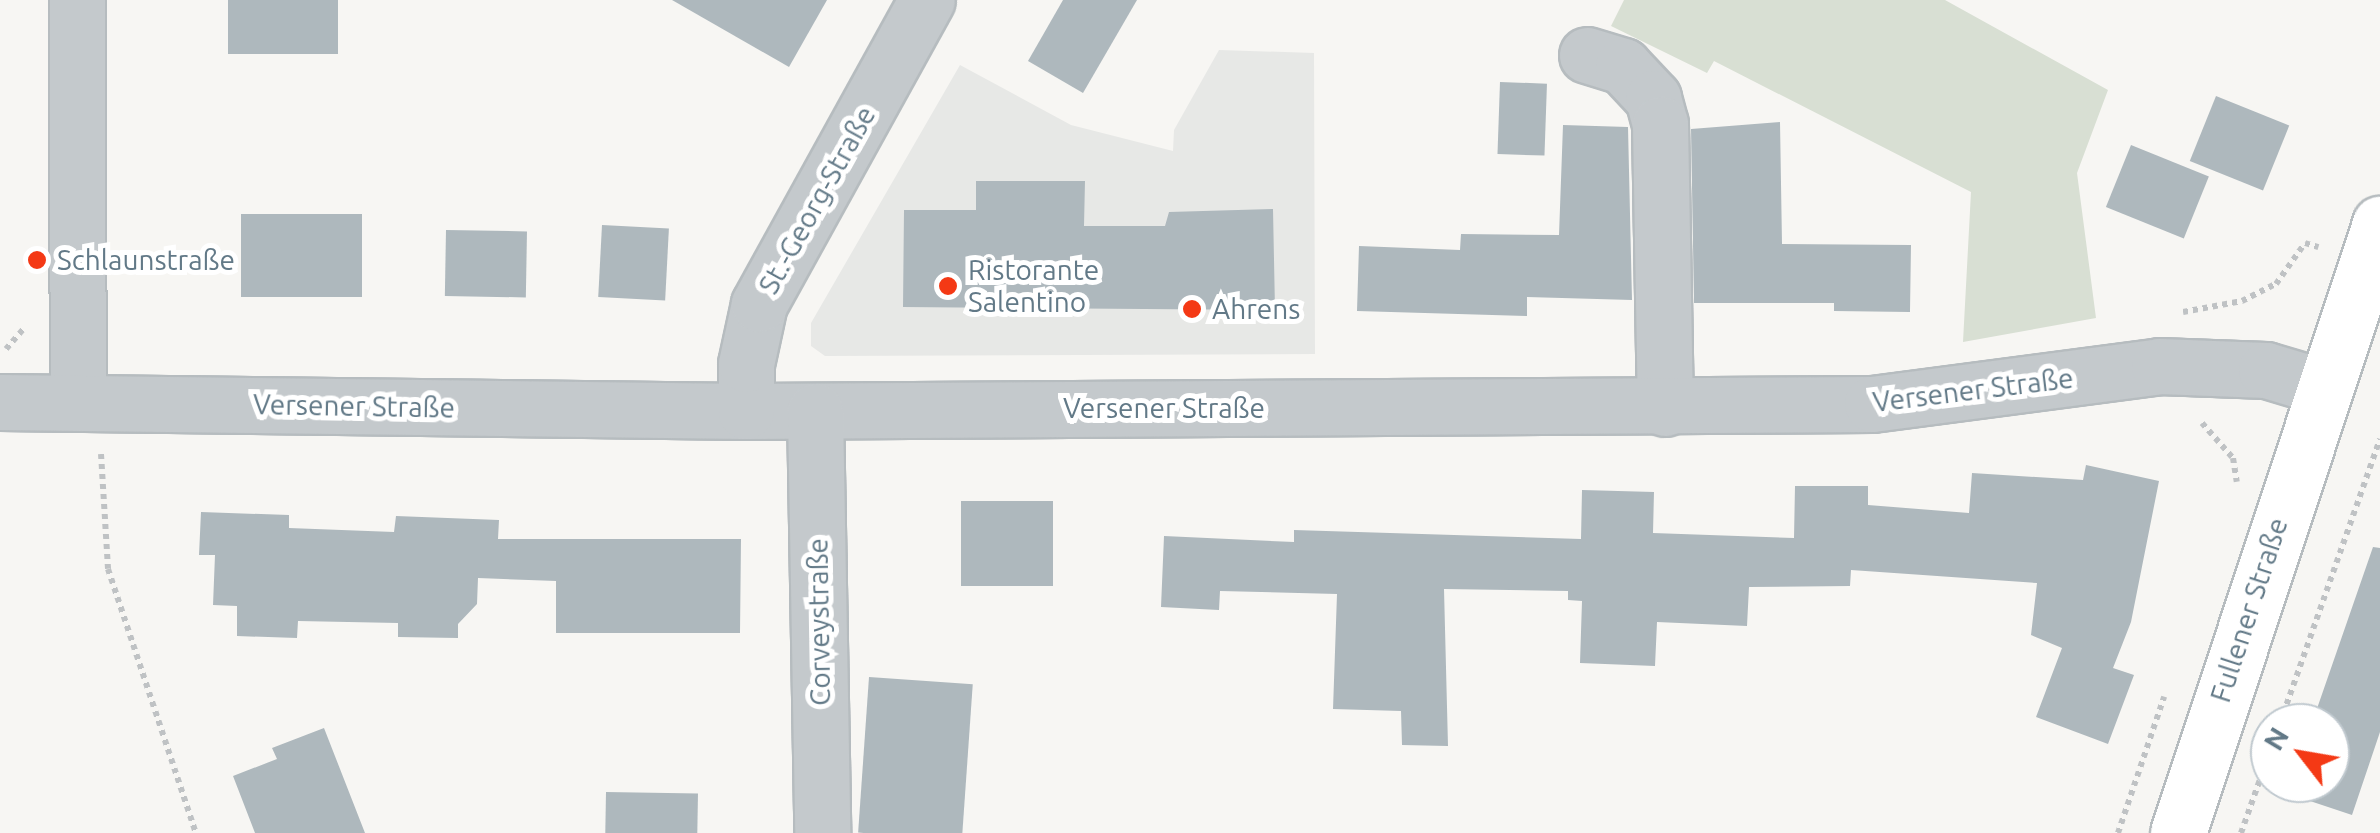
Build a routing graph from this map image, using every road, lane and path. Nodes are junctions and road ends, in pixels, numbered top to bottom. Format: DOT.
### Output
graph roads {
  1 [pos="76,0"];
  2 [pos="926,0"];
  3 [pos="1587,55"];
  4 [pos="2380,224"];
  5 [pos="2305,243"];
  6 [pos="2192,310"];
  7 [pos="2323,388"];
  8 [pos="0,402"];
  9 [pos="91,403"];
  10 [pos="1665,408"];
  11 [pos="746,411"];
  12 [pos="815,411"];
  13 [pos="2380,438"];
  14 [pos="2287,703"];
  15 [pos="2252,803"];
  16 [pos="196,833"];
  17 [pos="822,833"];
  18 [pos="2178,833"];
  19 [pos="2241,833"];
  1 -- 9 [label="street"];
  2 -- 11 [label="street, St.-Georg-Straße"];
  3 -- 10 [label="street"];
  4 -- 7 [label="main road, Fullener Straße"];
  5 -- 6 [label="path"];
  7 -- 10 [label="street, Versener Straße"];
  7 -- 18 [label="main road, Fullener Straße"];
  8 -- 9 [label="street, Versener Straße"];
  9 -- 11 [label="street, Versener Straße"];
  9 -- 16 [label="path"];
  10 -- 12 [label="street, Versener Straße"];
  11 -- 12 [label="street, Versener Straße"];
  12 -- 17 [label="street, Corveystraße"];
  13 -- 14 [label="path"];
  15 -- 19 [label="path"];
}
